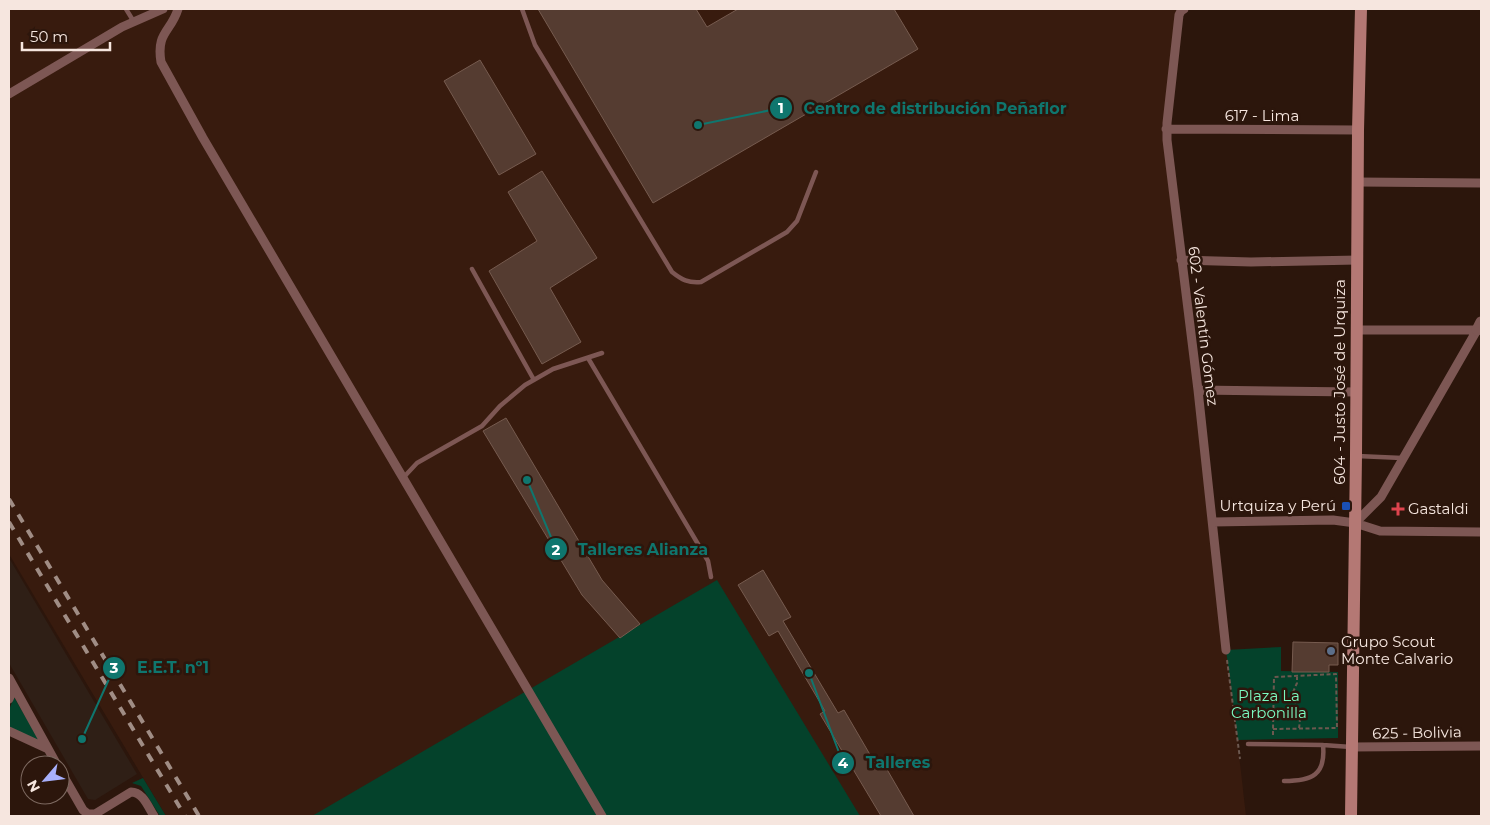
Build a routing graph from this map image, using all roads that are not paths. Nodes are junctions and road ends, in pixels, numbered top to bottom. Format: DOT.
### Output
graph roads {
  1 [pos="126,9"];
  2 [pos="163,9"];
  3 [pos="178,9"];
  4 [pos="522,9"];
  5 [pos="1184,9"];
  6 [pos="1361,9"];
  7 [pos="134,22"];
  8 [pos="9,94"];
  9 [pos="1166,129"];
  10 [pos="1358,130"];
  11 [pos="816,172"];
  12 [pos="1358,182"];
  13 [pos="1481,183"];
  14 [pos="1181,260"];
  15 [pos="1358,260"];
  16 [pos="472,269"];
  17 [pos="1480,328"];
  18 [pos="1356,330"];
  19 [pos="602,353"];
  20 [pos="588,358"];
  21 [pos="534,380"];
  22 [pos="1198,390"];
  23 [pos="1357,392"];
  24 [pos="1356,456"];
  25 [pos="1404,458"];
  26 [pos="402,479"];
  27 [pos="1212,522"];
  28 [pos="1355,523"];
  29 [pos="1481,532"];
  30 [pos="712,577"];
  31 [pos="1226,650"];
  32 [pos="9,678"];
  33 [pos="14,687"];
  34 [pos="9,699"];
  35 [pos="9,731"];
  36 [pos="1248,744"];
  37 [pos="1323,745"];
  38 [pos="1481,746"];
  39 [pos="1352,747"];
  40 [pos="48,749"];
  41 [pos="51,755"];
  42 [pos="1284,781"];
  43 [pos="70,787"];
  44 [pos="154,816"];
  45 [pos="602,816"];
  46 [pos="1352,816"];
  1 -- 7 [label="lane"];
  2 -- 7 [label="street"];
  3 -- 26 [label="street"];
  4 -- 11 [label="lane"];
  5 -- 9 [label="street, 602 - Valentín Gómez"];
  6 -- 10 [label="main road, 604 - Justo José de Urquiza"];
  7 -- 8 [label="street"];
  9 -- 10 [label="street, 617 - Lima"];
  9 -- 14 [label="street, 602 - Valentín Gómez"];
  10 -- 12 [label="main road, 604 - Justo José de Urquiza"];
  12 -- 13 [label="street"];
  12 -- 15 [label="main road, 604 - Justo José de Urquiza"];
  14 -- 15 [label="street"];
  14 -- 22 [label="street, 602 - Valentín Gómez"];
  15 -- 18 [label="main road, 604 - Justo José de Urquiza"];
  16 -- 21 [label="lane"];
  17 -- 18 [label="street"];
  17 -- 25 [label="street"];
  18 -- 23 [label="main road, 604 - Justo José de Urquiza"];
  19 -- 20 [label="lane"];
  20 -- 21 [label="lane"];
  20 -- 30 [label="lane"];
  21 -- 26 [label="lane"];
  22 -- 23 [label="street"];
  22 -- 27 [label="street, 602 - Valentín Gómez"];
  23 -- 24 [label="main road, 604 - Justo José de Urquiza"];
  24 -- 25 [label="lane"];
  24 -- 28 [label="main road, 604 - Justo José de Urquiza"];
  25 -- 28 [label="street"];
  26 -- 45 [label="street"];
  27 -- 28 [label="street"];
  27 -- 31 [label="street, 602 - Valentín Gómez"];
  28 -- 29 [label="street"];
  28 -- 39 [label="main road, 604 - Justo José de Urquiza"];
  32 -- 33 [label="street"];
  33 -- 34 [label="street"];
  33 -- 40 [label="street"];
  35 -- 40 [label="street"];
  36 -- 37 [label="lane"];
  37 -- 39 [label="lane"];
  37 -- 42 [label="lane"];
  38 -- 39 [label="street, 625 - Bolivia"];
  39 -- 46 [label="main road, 604 - Justo José de Urquiza"];
  40 -- 41 [label="street"];
  43 -- 44 [label="street"];
}
